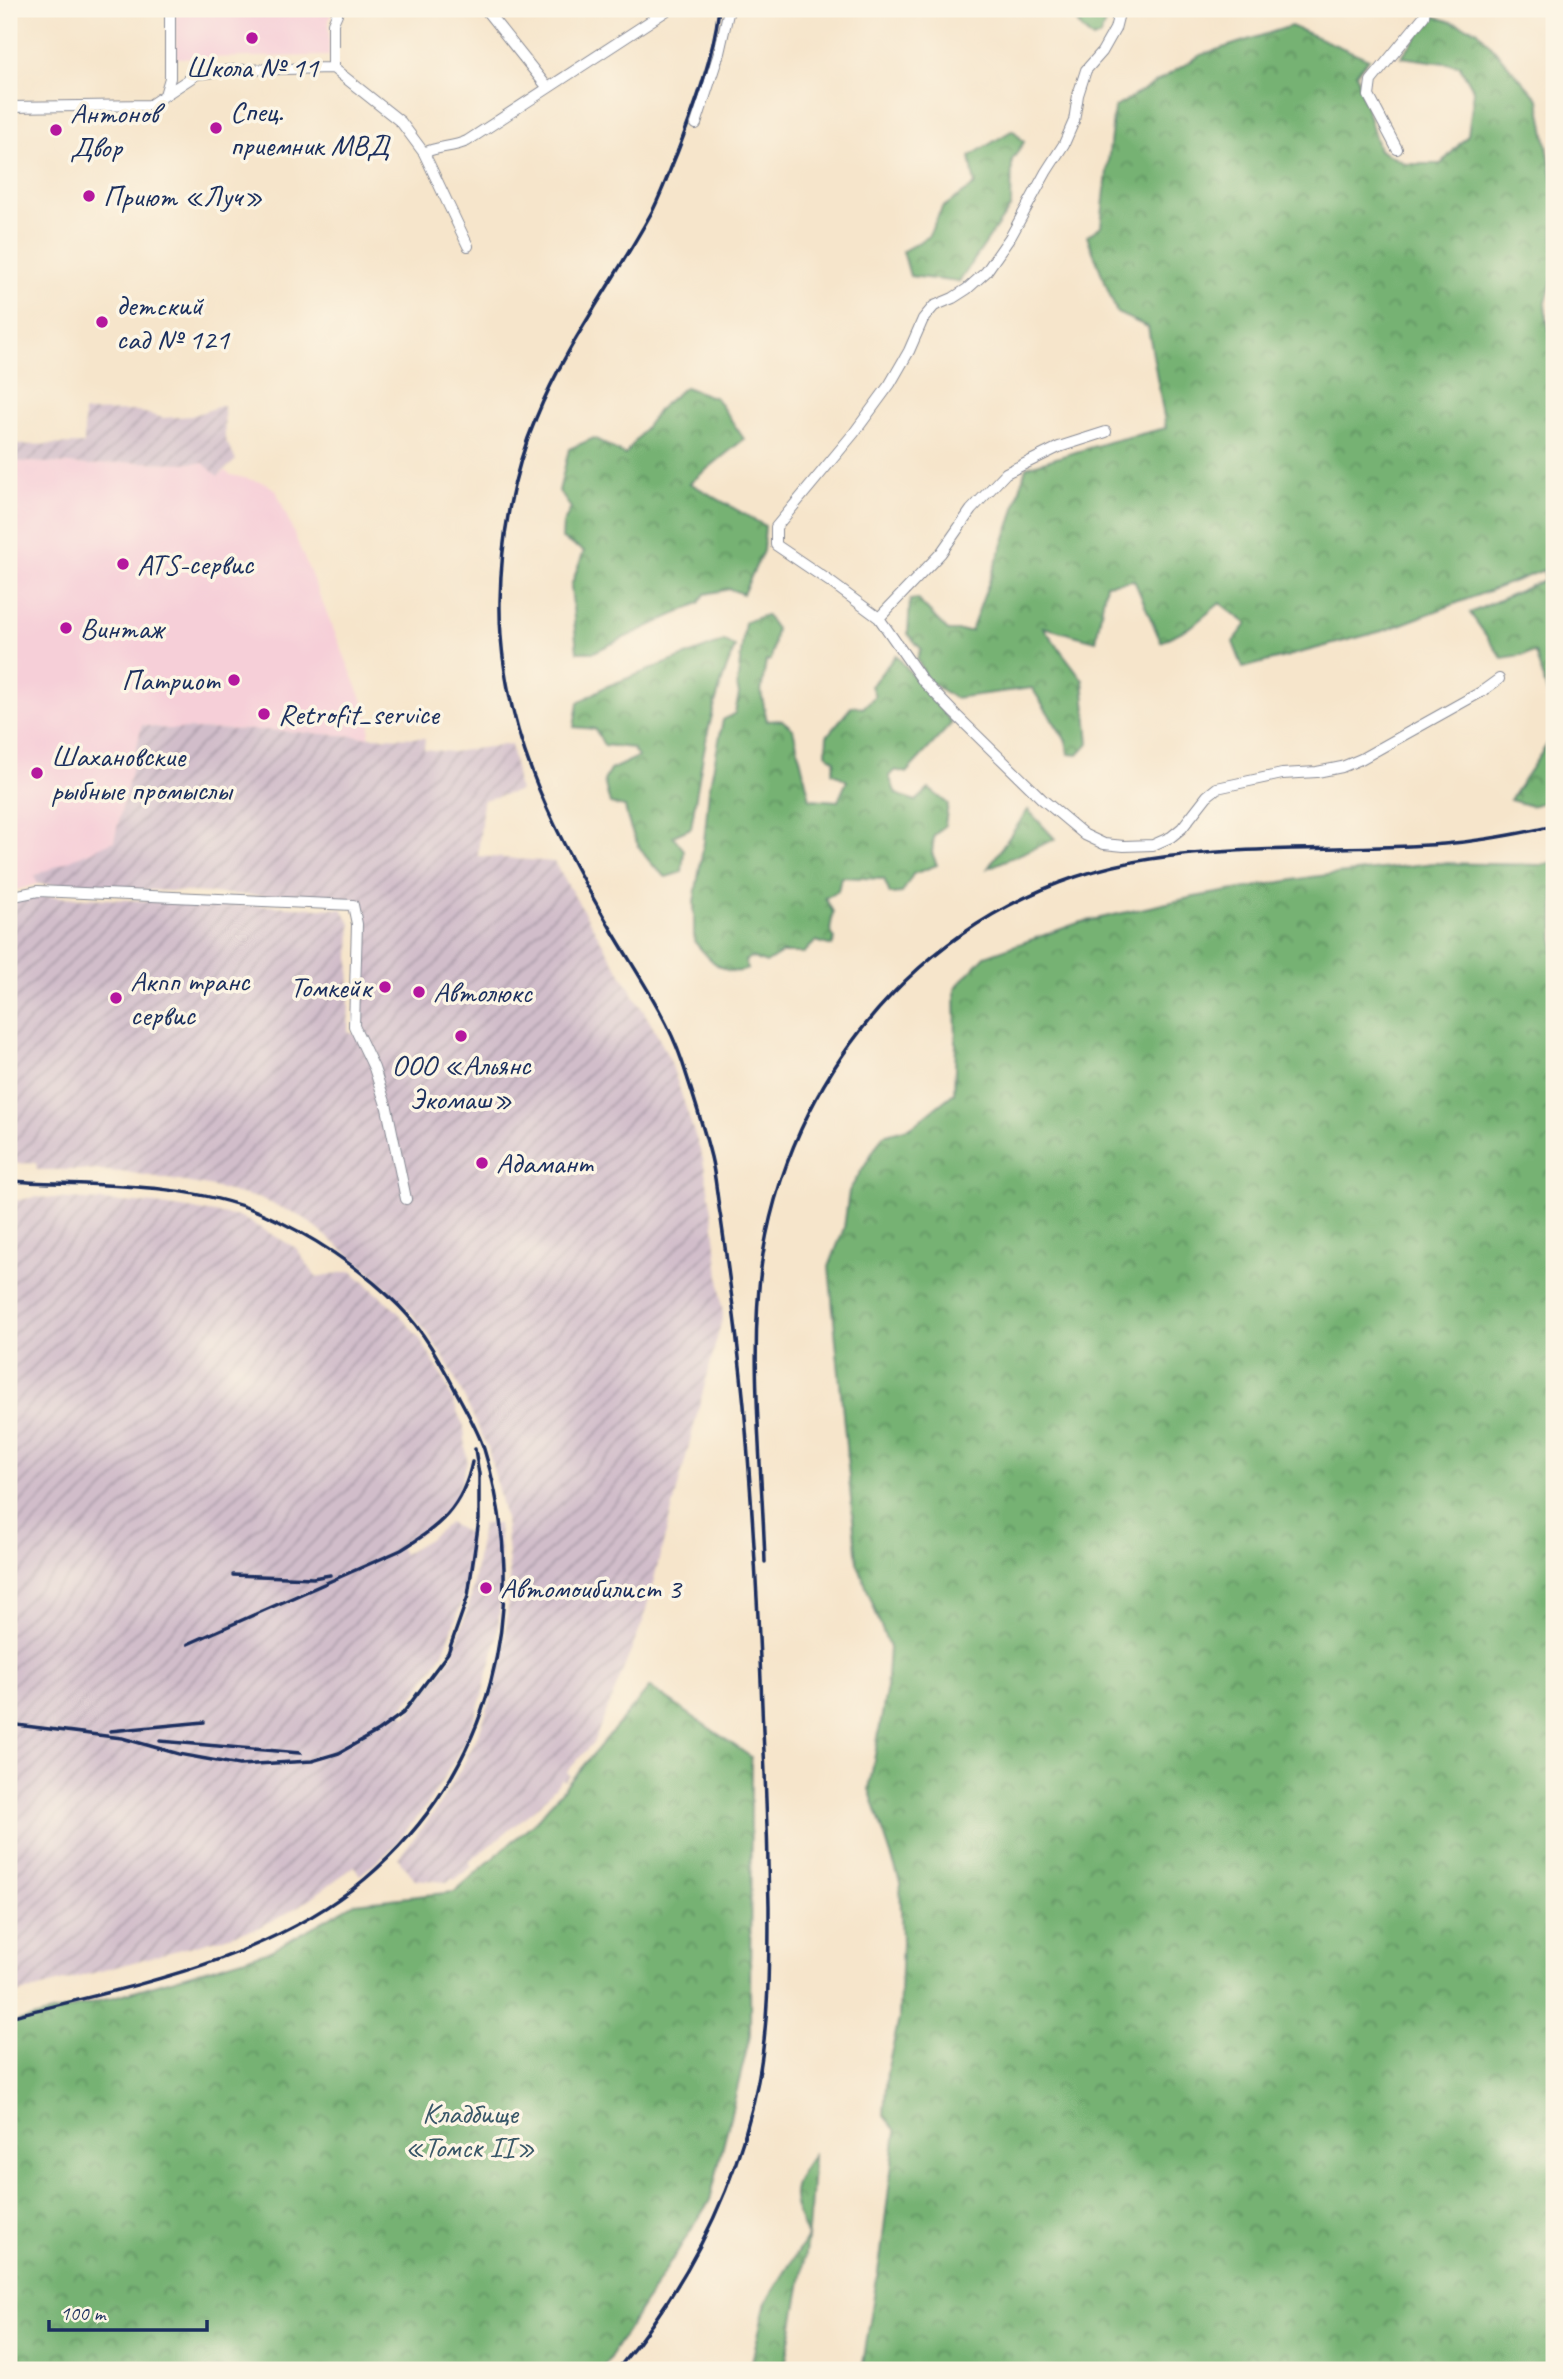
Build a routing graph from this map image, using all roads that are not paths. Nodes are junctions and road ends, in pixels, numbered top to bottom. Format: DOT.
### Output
graph roads {
  1 [pos="170,9"];
  2 [pos="340,9"];
  3 [pos="485,9"];
  4 [pos="670,9"];
  5 [pos="729,9"];
  6 [pos="1120,9"];
  7 [pos="1425,9"];
  8 [pos="333,68"];
  9 [pos="548,88"];
  10 [pos="164,96"];
  11 [pos="9,107"];
  12 [pos="696,124"];
  13 [pos="1397,149"];
  14 [pos="424,153"];
  15 [pos="468,246"];
  16 [pos="1106,432"];
  17 [pos="879,618"];
  18 [pos="1499,679"];
  19 [pos="9,897"];
  20 [pos="406,1199"];
  1 -- 10 [label="street"];
  2 -- 8 [label="street"];
  3 -- 9 [label="street"];
  4 -- 9 [label="street"];
  5 -- 12 [label="street"];
  6 -- 17 [label="street"];
  7 -- 13 [label="street"];
  8 -- 10 [label="street"];
  8 -- 14 [label="street"];
  9 -- 14 [label="street"];
  10 -- 11 [label="street"];
  14 -- 15 [label="street"];
  16 -- 17 [label="street"];
  17 -- 18 [label="street"];
  19 -- 20 [label="street"];
}
